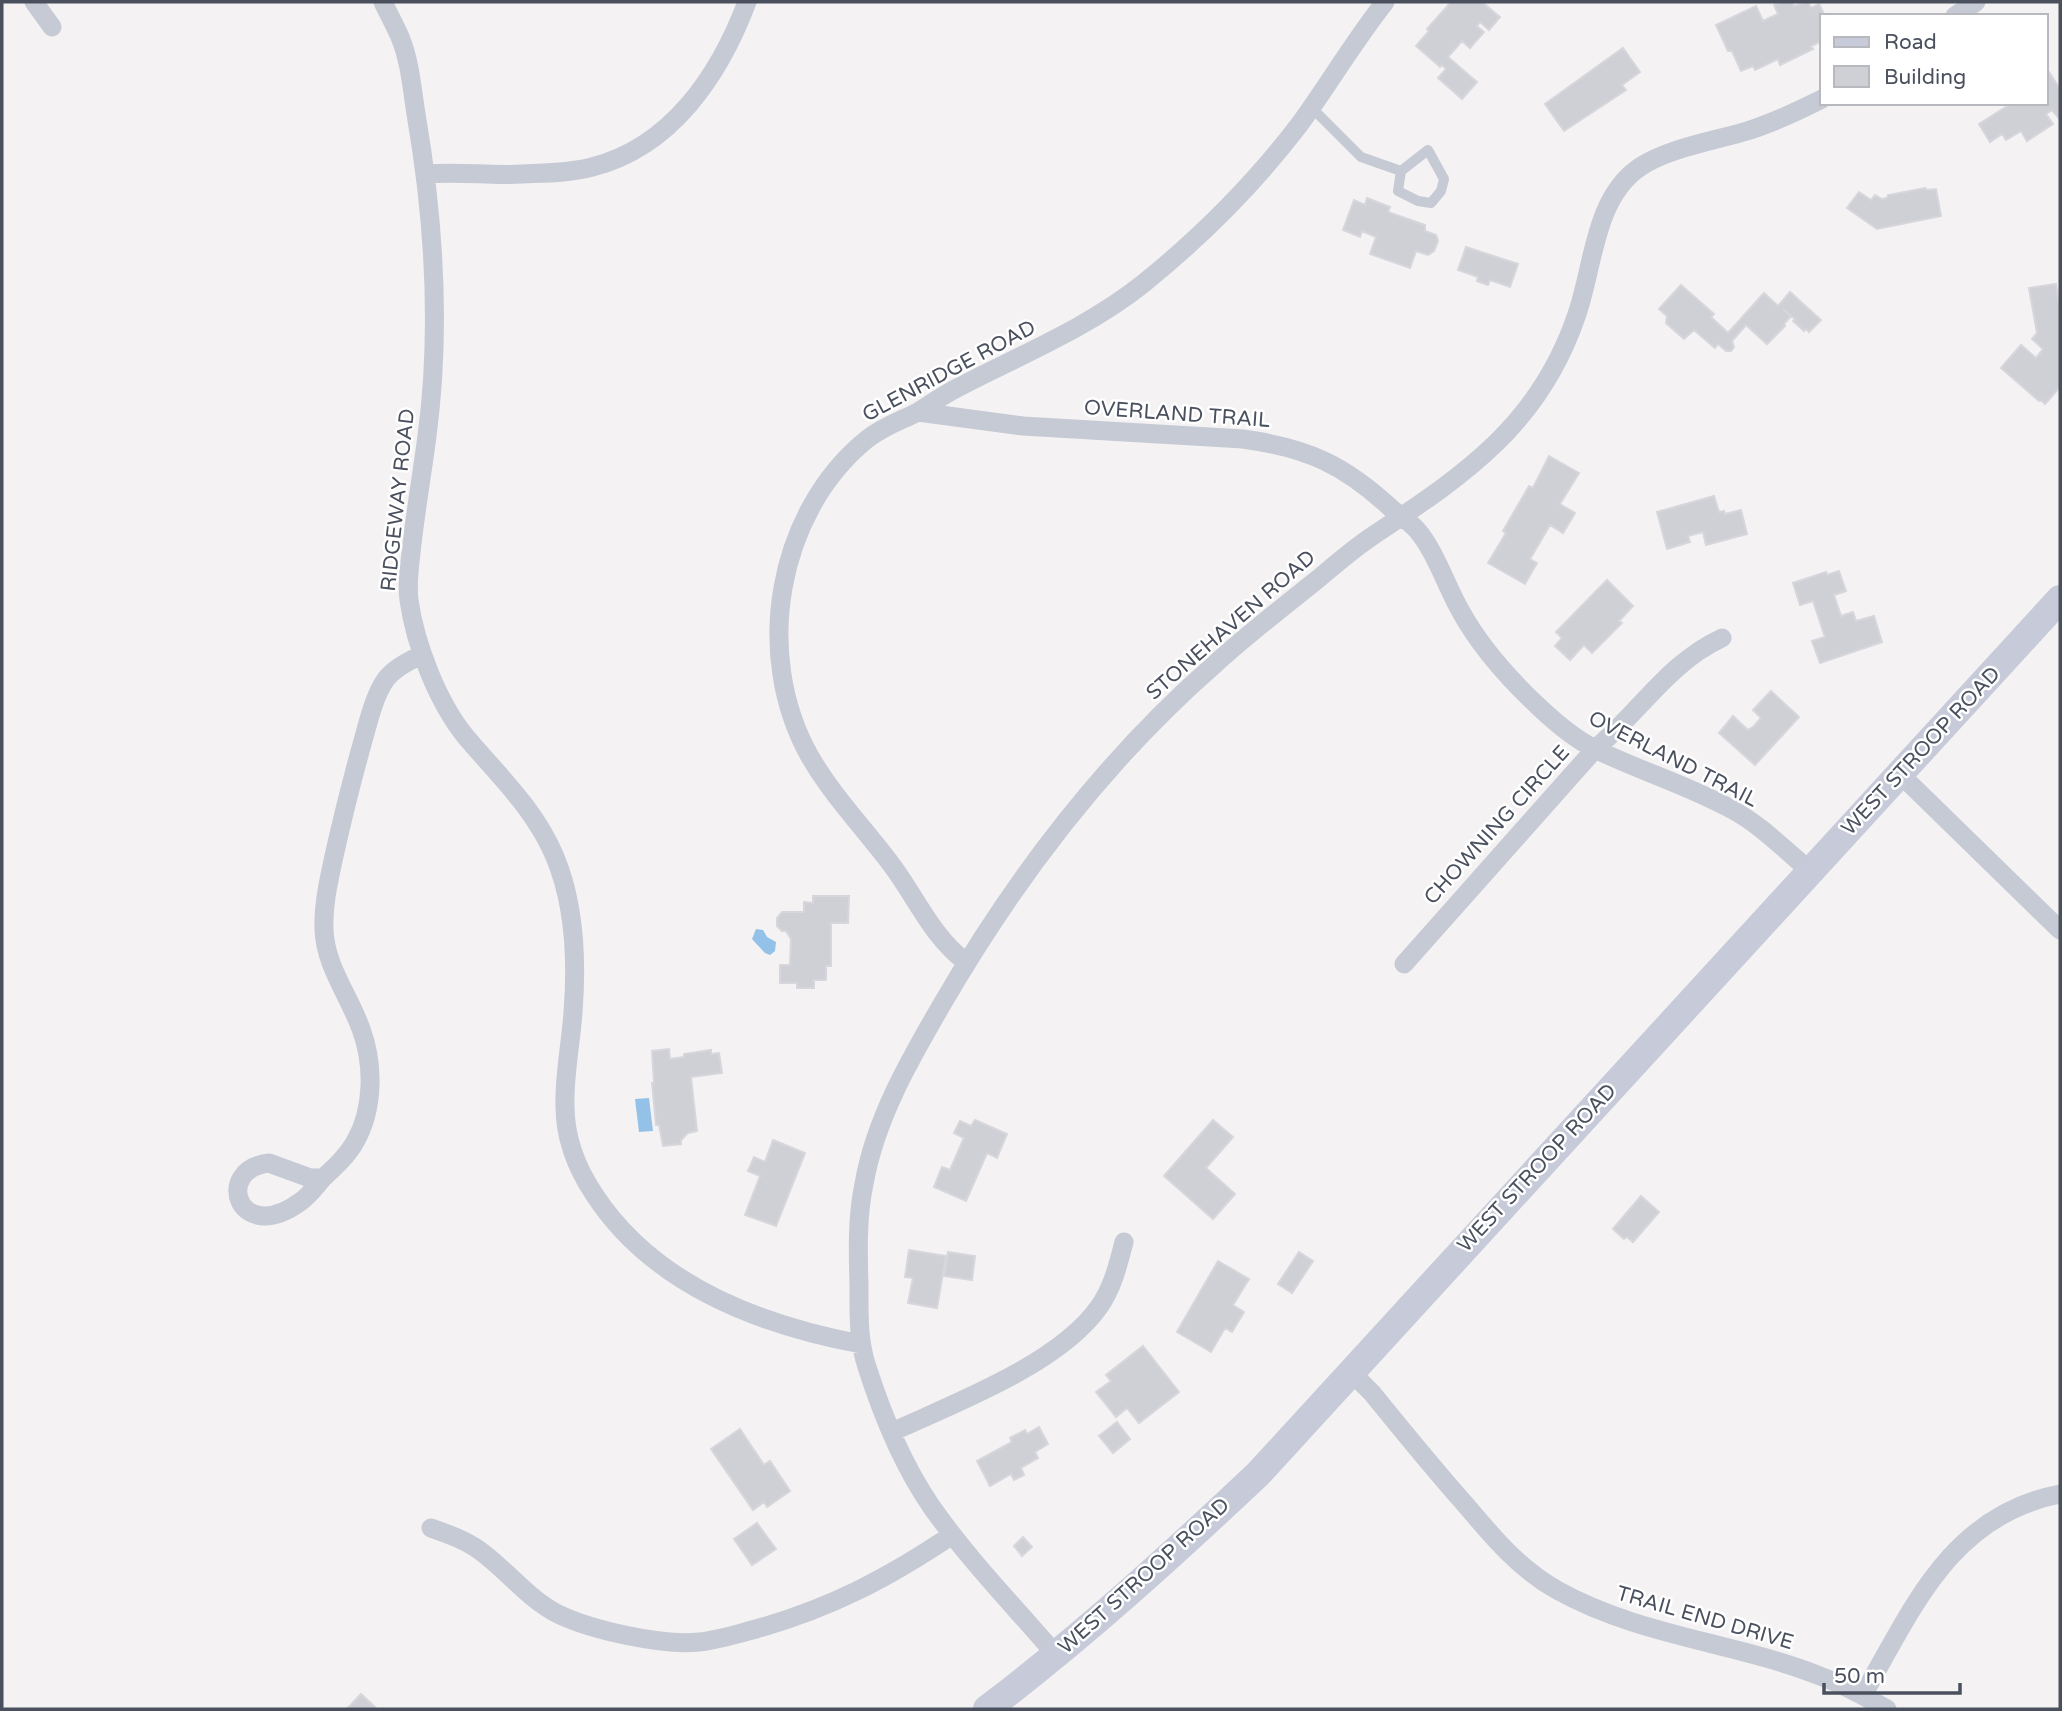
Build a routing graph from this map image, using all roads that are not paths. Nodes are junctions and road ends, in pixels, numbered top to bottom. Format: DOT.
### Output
graph roads {
  1 [pos="34,2"];
  2 [pos="383,2"];
  3 [pos="747,2"];
  4 [pos="1385,2"];
  5 [pos="1976,2"];
  6 [pos="1958,14"];
  7 [pos="52,27"];
  8 [pos="1820,100"];
  9 [pos="1311,107"];
  10 [pos="1401,171"];
  11 [pos="426,174"];
  12 [pos="918,412"];
  13 [pos="1402,518"];
  14 [pos="2060,599"];
  15 [pos="1722,638"];
  16 [pos="422,655"];
  17 [pos="1595,749"];
  18 [pos="1900,774"];
  19 [pos="1810,871"];
  20 [pos="2060,930"];
  21 [pos="966,962"];
  22 [pos="1404,964"];
  23 [pos="323,1178"];
  24 [pos="1124,1241"];
  25 [pos="861,1344"];
  26 [pos="1350,1371"];
  27 [pos="892,1432"];
  28 [pos="2060,1494"];
  29 [pos="431,1528"];
  30 [pos="952,1535"];
  31 [pos="1056,1655"];
  32 [pos="1863,1695"];
  33 [pos="1003,1705"];
  34 [pos="1887,1709"];
  1 -- 7 [label="street"];
  2 -- 11 [label="street, RIDGEWAY ROAD"];
  3 -- 11 [label="street"];
  4 -- 9 [label="street, GLENRIDGE ROAD"];
  5 -- 6 [label="street"];
  8 -- 13 [label="street, STONEHAVEN ROAD"];
  9 -- 10 [label="lane"];
  9 -- 12 [label="street, GLENRIDGE ROAD"];
  10 -- 10 [label="lane"];
  11 -- 16 [label="street, RIDGEWAY ROAD"];
  12 -- 13 [label="street, OVERLAND TRAIL"];
  12 -- 21 [label="street, GLENRIDGE ROAD"];
  13 -- 17 [label="street, OVERLAND TRAIL"];
  13 -- 21 [label="street, STONEHAVEN ROAD"];
  14 -- 18 [label="main road, WEST STROOP ROAD"];
  15 -- 17 [label="street, CHOWNING CIRCLE"];
  16 -- 23 [label="street"];
  16 -- 25 [label="street, RIDGEWAY ROAD"];
  17 -- 19 [label="street, OVERLAND TRAIL"];
  17 -- 22 [label="street, CHOWNING CIRCLE"];
  18 -- 19 [label="main road, WEST STROOP ROAD"];
  18 -- 20 [label="street"];
  19 -- 26 [label="main road, WEST STROOP ROAD"];
  21 -- 25 [label="street, STONEHAVEN ROAD"];
  24 -- 27 [label="street"];
  25 -- 27 [label="street"];
  26 -- 31 [label="main road, WEST STROOP ROAD"];
  26 -- 32 [label="street, TRAIL END DRIVE"];
  27 -- 30 [label="street"];
  28 -- 32 [label="street"];
  29 -- 30 [label="street"];
  30 -- 31 [label="street"];
  31 -- 33 [label="main road, WEST STROOP ROAD"];
  32 -- 34 [label="street, TRAIL END DRIVE"];
}
